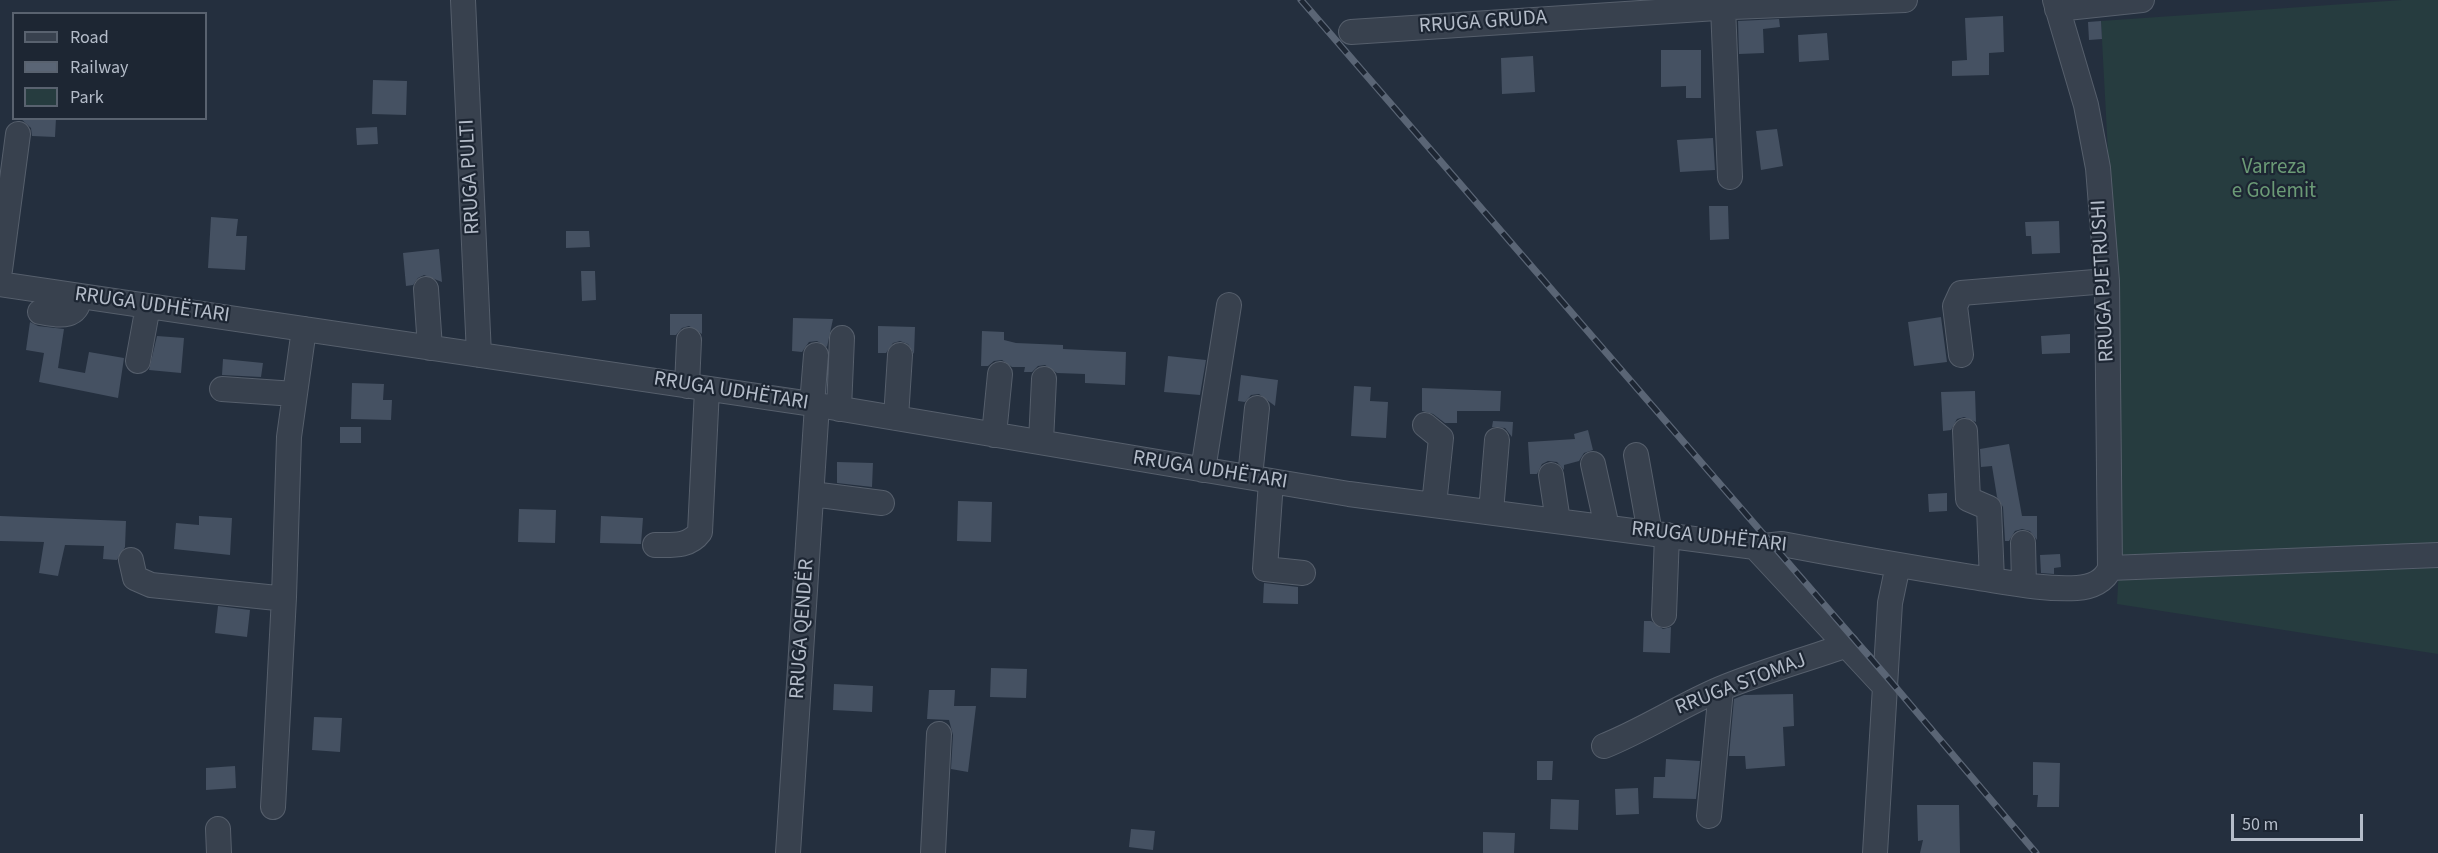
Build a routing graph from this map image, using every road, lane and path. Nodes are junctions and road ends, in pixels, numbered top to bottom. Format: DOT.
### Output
graph roads {
  1 [pos="463,0"];
  2 [pos="1905,0"];
  3 [pos="2142,0"];
  4 [pos="2056,4"];
  5 [pos="1723,7"];
  6 [pos="1522,10"];
  7 [pos="1351,32"];
  8 [pos="18,134"];
  9 [pos="1730,177"];
  10 [pos="0,270"];
  11 [pos="2107,281"];
  12 [pos="0,284"];
  13 [pos="426,289"];
  14 [pos="80,296"];
  15 [pos="1229,305"];
  16 [pos="148,306"];
  17 [pos="40,312"];
  18 [pos="304,329"];
  19 [pos="689,340"];
  20 [pos="430,348"];
  21 [pos="822,351"];
  22 [pos="479,355"];
  23 [pos="900,355"];
  24 [pos="1961,355"];
  25 [pos="138,361"];
  26 [pos="1000,374"];
  27 [pos="1044,379"];
  28 [pos="697,387"];
  29 [pos="222,388"];
  30 [pos="295,394"];
  31 [pos="823,406"];
  32 [pos="1257,408"];
  33 [pos="896,418"];
  34 [pos="1425,425"];
  35 [pos="1965,431"];
  36 [pos="994,435"];
  37 [pos="1497,440"];
  38 [pos="1041,442"];
  39 [pos="1636,455"];
  40 [pos="1593,464"];
  41 [pos="1203,470"];
  42 [pos="1551,476"];
  43 [pos="1261,479"];
  44 [pos="812,494"];
  45 [pos="882,503"];
  46 [pos="1434,505"];
  47 [pos="1491,512"];
  48 [pos="1558,521"];
  49 [pos="1604,527"];
  50 [pos="1657,534"];
  51 [pos="2023,543"];
  52 [pos="655,545"];
  53 [pos="1755,547"];
  54 [pos="2438,555"];
  55 [pos="131,560"];
  56 [pos="1898,565"];
  57 [pos="2114,568"];
  58 [pos="1303,573"];
  59 [pos="1992,580"];
  60 [pos="2024,584"];
  61 [pos="284,597"];
  62 [pos="1664,615"];
  63 [pos="1847,645"];
  64 [pos="1886,688"];
  65 [pos="1721,689"];
  66 [pos="939,734"];
  67 [pos="1604,746"];
  68 [pos="273,807"];
  69 [pos="1709,816"];
  70 [pos="218,829"];
  71 [pos="219,853"];
  72 [pos="788,853"];
  73 [pos="933,853"];
  74 [pos="1875,853"];
  1 -- 22 [label="street, RRUGA PULTI"];
  2 -- 5 [label="street, RRUGA GRUDA"];
  3 -- 4 [label="street"];
  4 -- 11 [label="street, RRUGA PJETRUSHI"];
  5 -- 6 [label="street, RRUGA GRUDA"];
  5 -- 9 [label="street"];
  6 -- 7 [label="street, RRUGA GRUDA"];
  8 -- 10 [label="street"];
  11 -- 24 [label="street"];
  11 -- 57 [label="street, RRUGA PJETRUSHI"];
  12 -- 14 [label="street, RRUGA UDHËTARI"];
  13 -- 20 [label="street"];
  14 -- 16 [label="street, RRUGA UDHËTARI"];
  14 -- 17 [label="street"];
  15 -- 41 [label="street"];
  16 -- 18 [label="street, RRUGA UDHËTARI"];
  16 -- 25 [label="street"];
  18 -- 20 [label="street, RRUGA UDHËTARI"];
  18 -- 30 [label="street"];
  19 -- 28 [label="street"];
  20 -- 22 [label="street, RRUGA UDHËTARI"];
  21 -- 31 [label="street, RRUGA QENDËR"];
  22 -- 28 [label="street, RRUGA UDHËTARI"];
  23 -- 33 [label="street"];
  26 -- 36 [label="street"];
  27 -- 38 [label="street"];
  28 -- 31 [label="street, RRUGA UDHËTARI"];
  28 -- 52 [label="street"];
  29 -- 30 [label="street"];
  30 -- 61 [label="street"];
  31 -- 33 [label="street, RRUGA UDHËTARI"];
  31 -- 44 [label="street, RRUGA QENDËR"];
  32 -- 43 [label="street"];
  33 -- 36 [label="street, RRUGA UDHËTARI"];
  34 -- 46 [label="street"];
  35 -- 59 [label="street"];
  36 -- 38 [label="street, RRUGA UDHËTARI"];
  37 -- 47 [label="street"];
  38 -- 41 [label="street, RRUGA UDHËTARI"];
  39 -- 50 [label="street"];
  40 -- 49 [label="street"];
  41 -- 43 [label="street, RRUGA UDHËTARI"];
  42 -- 48 [label="street"];
  43 -- 46 [label="street, RRUGA UDHËTARI"];
  43 -- 58 [label="street"];
  44 -- 45 [label="street"];
  44 -- 72 [label="street, RRUGA QENDËR"];
  46 -- 47 [label="street, RRUGA UDHËTARI"];
  47 -- 48 [label="street, RRUGA UDHËTARI"];
  48 -- 49 [label="street, RRUGA UDHËTARI"];
  49 -- 50 [label="street, RRUGA UDHËTARI"];
  50 -- 53 [label="street, RRUGA UDHËTARI"];
  50 -- 62 [label="street"];
  51 -- 60 [label="street"];
  53 -- 56 [label="street, RRUGA UDHËTARI"];
  53 -- 63 [label="street"];
  54 -- 57 [label="street"];
  55 -- 61 [label="street"];
  56 -- 59 [label="street, RRUGA UDHËTARI"];
  56 -- 64 [label="street"];
  57 -- 60 [label="street, RRUGA UDHËTARI"];
  59 -- 60 [label="street, RRUGA UDHËTARI"];
  61 -- 68 [label="street"];
  63 -- 64 [label="street"];
  63 -- 65 [label="street, RRUGA STOMAJ"];
  64 -- 74 [label="street"];
  65 -- 67 [label="street, RRUGA STOMAJ"];
  65 -- 69 [label="street"];
  66 -- 73 [label="street"];
  70 -- 71 [label="street"];
}
